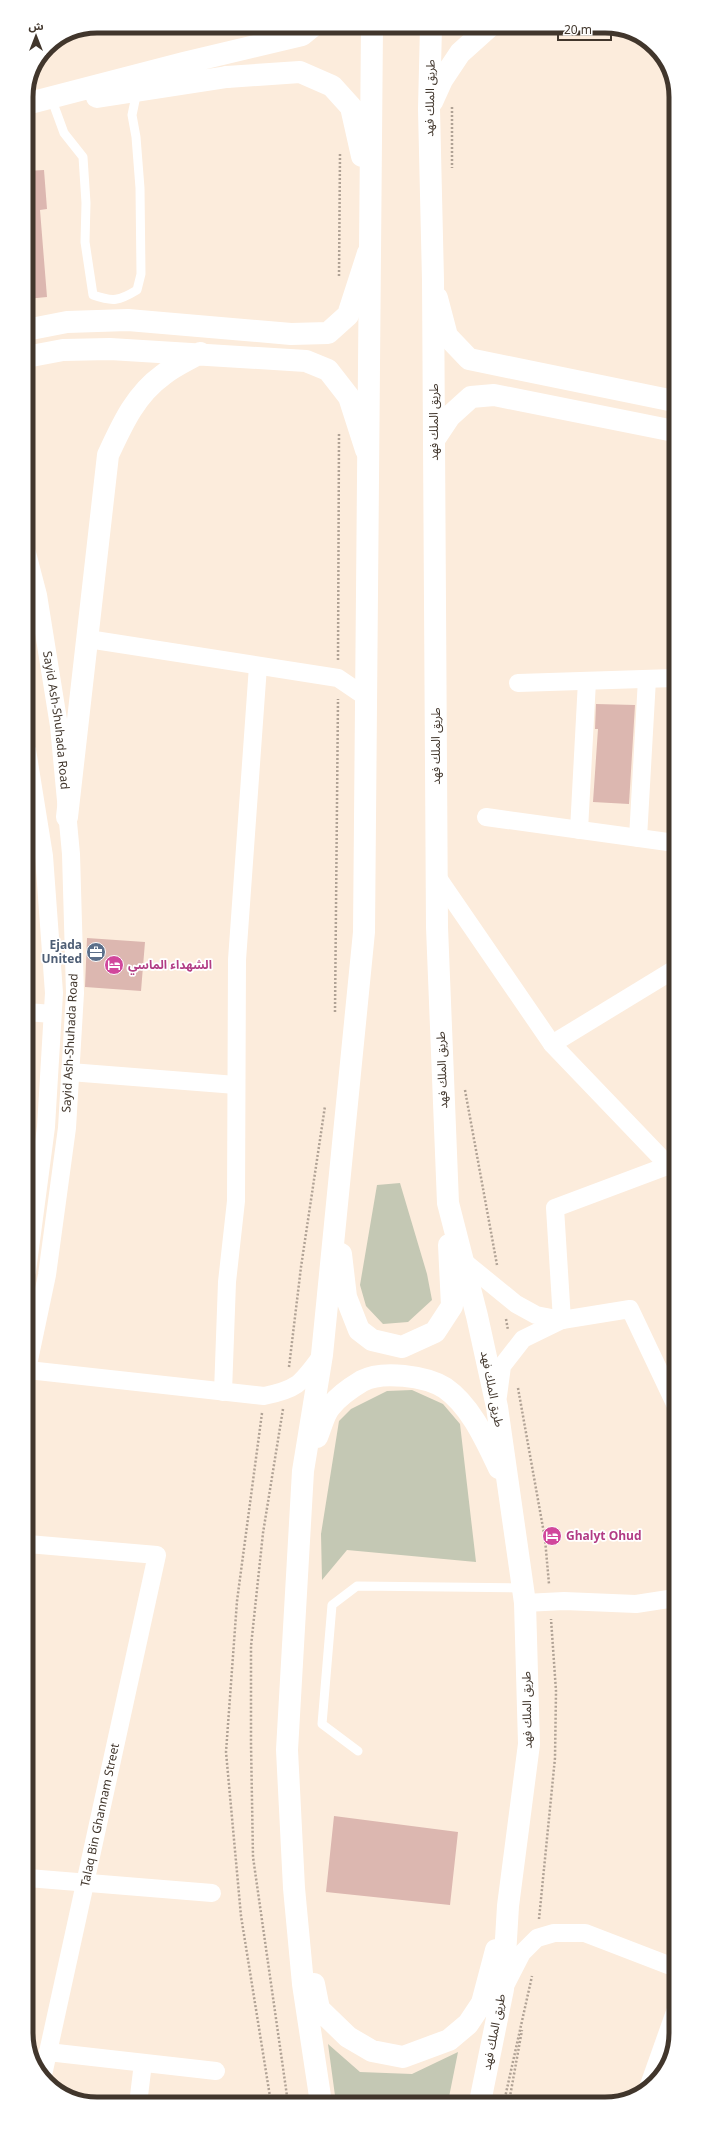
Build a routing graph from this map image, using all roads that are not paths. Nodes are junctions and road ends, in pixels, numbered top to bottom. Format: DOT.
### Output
graph roads {
  1 [pos="300,33"];
  2 [pos="372,33"];
  3 [pos="432,33"];
  4 [pos="482,33"];
  5 [pos="138,91"];
  6 [pos="33,102"];
  7 [pos="53,103"];
  8 [pos="33,106"];
  9 [pos="429,109"];
  10 [pos="370,200"];
  11 [pos="370,247"];
  12 [pos="433,280"];
  13 [pos="33,329"];
  14 [pos="200,353"];
  15 [pos="33,356"];
  16 [pos="669,400"];
  17 [pos="669,430"];
  18 [pos="434,440"];
  19 [pos="368,456"];
  20 [pos="33,576"];
  21 [pos="88,639"];
  22 [pos="258,666"];
  23 [pos="669,678"];
  24 [pos="647,679"];
  25 [pos="587,681"];
  26 [pos="518,683"];
  27 [pos="366,697"];
  28 [pos="33,787"];
  29 [pos="67,817"];
  30 [pos="486,817"];
  31 [pos="579,830"];
  32 [pos="638,838"];
  33 [pos="669,842"];
  34 [pos="436,875"];
  35 [pos="669,973"];
  36 [pos="33,1012"];
  37 [pos="52,1014"];
  38 [pos="552,1044"];
  39 [pos="70,1072"];
  40 [pos="236,1085"];
  41 [pos="669,1161"];
  42 [pos="669,1165"];
  43 [pos="33,1199"];
  44 [pos="448,1203"];
  45 [pos="336,1215"];
  46 [pos="462,1260"];
  47 [pos="562,1320"];
  48 [pos="33,1341"];
  49 [pos="322,1355"];
  50 [pos="33,1371"];
  51 [pos="669,1391"];
  52 [pos="223,1392"];
  53 [pos="497,1407"];
  54 [pos="303,1471"];
  55 [pos="509,1488"];
  56 [pos="33,1544"];
  57 [pos="524,1596"];
  58 [pos="669,1599"];
  59 [pos="358,1751"];
  60 [pos="33,1878"];
  61 [pos="85,1882"];
  62 [pos="294,1888"];
  63 [pos="212,1893"];
  64 [pos="508,1906"];
  65 [pos="669,1965"];
  66 [pos="503,1989"];
  67 [pos="669,2029"];
  68 [pos="48,2052"];
  69 [pos="143,2062"];
  70 [pos="44,2069"];
  71 [pos="216,2071"];
  72 [pos="652,2076"];
  73 [pos="139,2097"];
  74 [pos="320,2097"];
  75 [pos="481,2097"];
  1 -- 6 [label="main road"];
  2 -- 10 [label="main road"];
  3 -- 9 [label="main road, طريق الملك فهد"];
  4 -- 9 [label="main road"];
  5 -- 7 [label="main road"];
  5 -- 7 [label="lane"];
  5 -- 10 [label="main road"];
  7 -- 8 [label="main road"];
  9 -- 12 [label="main road, طريق الملك فهد"];
  10 -- 11 [label="main road"];
  11 -- 13 [label="main road"];
  11 -- 19 [label="main road"];
  12 -- 16 [label="main road"];
  12 -- 18 [label="main road, طريق الملك فهد"];
  14 -- 15 [label="main road"];
  14 -- 19 [label="main road"];
  14 -- 21 [label="main road"];
  17 -- 18 [label="main road"];
  18 -- 34 [label="main road, طريق الملك فهد"];
  19 -- 27 [label="main road"];
  20 -- 29 [label="street, Sayid Ash-Shuhada Road"];
  21 -- 22 [label="street"];
  21 -- 29 [label="main road"];
  22 -- 27 [label="street"];
  22 -- 40 [label="street"];
  23 -- 24 [label="street"];
  24 -- 25 [label="street"];
  24 -- 32 [label="street"];
  25 -- 26 [label="street"];
  25 -- 31 [label="street"];
  27 -- 45 [label="main road"];
  28 -- 37 [label="street, Sayid Ash-Shuhada Road"];
  29 -- 39 [label="street, Sayid Ash-Shuhada Road"];
  30 -- 31 [label="street"];
  31 -- 32 [label="street"];
  32 -- 33 [label="street"];
  34 -- 38 [label="street"];
  34 -- 44 [label="main road, طريق الملك فهد"];
  35 -- 38 [label="street"];
  36 -- 37 [label="street"];
  37 -- 43 [label="street, Sayid Ash-Shuhada Road"];
  38 -- 41 [label="street"];
  39 -- 40 [label="street"];
  39 -- 48 [label="street, Sayid Ash-Shuhada Road"];
  40 -- 52 [label="street"];
  42 -- 47 [label="street"];
  44 -- 45 [label="main road"];
  44 -- 46 [label="main road, طريق الملك فهد"];
  45 -- 49 [label="main road"];
  46 -- 47 [label="street"];
  46 -- 53 [label="main road, طريق الملك فهد"];
  47 -- 51 [label="street"];
  47 -- 53 [label="street"];
  49 -- 52 [label="street"];
  49 -- 54 [label="main road"];
  50 -- 52 [label="street"];
  53 -- 55 [label="main road, طريق الملك فهد"];
  54 -- 55 [label="main road"];
  54 -- 62 [label="main road"];
  55 -- 57 [label="main road, طريق الملك فهد"];
  56 -- 61 [label="street, Talaq Bin Ghannam Street"];
  57 -- 58 [label="street"];
  57 -- 59 [label="lane"];
  57 -- 64 [label="main road, طريق الملك فهد"];
  60 -- 61 [label="street"];
  61 -- 63 [label="street"];
  61 -- 68 [label="street, Talaq Bin Ghannam Street"];
  62 -- 64 [label="main road"];
  62 -- 74 [label="main road"];
  64 -- 66 [label="main road, طريق الملك فهد"];
  65 -- 66 [label="street"];
  66 -- 75 [label="main road, طريق الملك فهد"];
  67 -- 72 [label="street"];
  68 -- 69 [label="street"];
  68 -- 70 [label="street, Talaq Bin Ghannam Street"];
  69 -- 71 [label="street"];
  69 -- 73 [label="street"];
}
